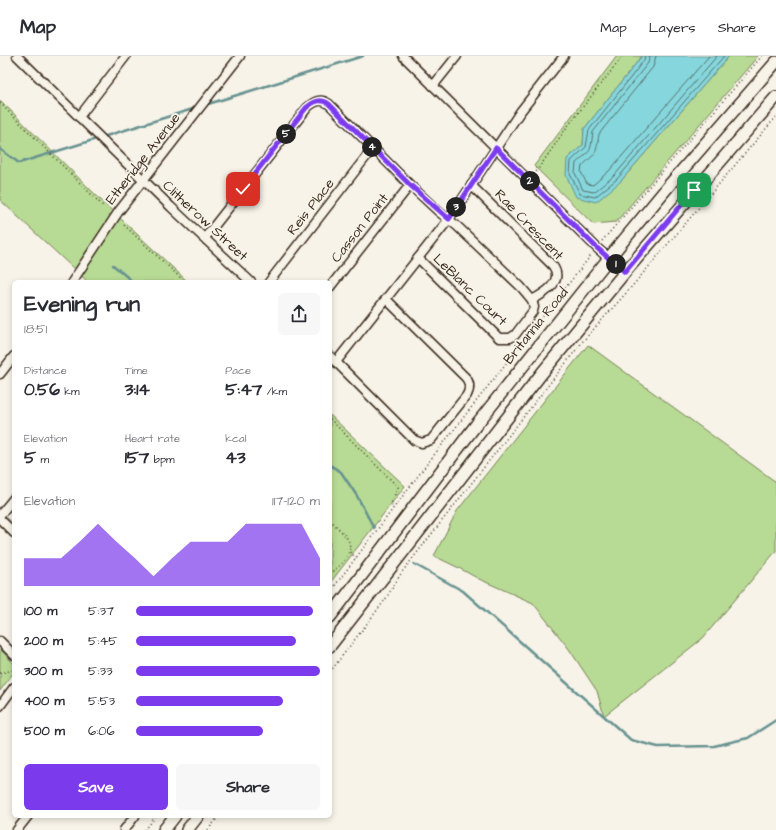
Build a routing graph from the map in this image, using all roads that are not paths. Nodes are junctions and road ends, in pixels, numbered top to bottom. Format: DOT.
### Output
graph roads {
  1 [pos="17,56"];
  2 [pos="126,56"];
  3 [pos="240,56"];
  4 [pos="402,56"];
  5 [pos="457,56"];
  6 [pos="564,56"];
  7 [pos="776,62"];
  8 [pos="433,86"];
  9 [pos="776,97"];
  10 [pos="78,117"];
  11 [pos="373,148"];
  12 [pos="496,148"];
  13 [pos="142,179"];
  14 [pos="410,185"];
  15 [pos="471,185"];
  16 [pos="449,219"];
  17 [pos="204,238"];
  18 [pos="418,258"];
  19 [pos="608,258"];
  20 [pos="625,272"];
  21 [pos="73,280"];
  22 [pos="249,280"];
  23 [pos="271,280"];
  24 [pos="332,283"];
  25 [pos="386,299"];
  26 [pos="532,300"];
  27 [pos="12,359"];
  28 [pos="333,359"];
  29 [pos="0,374"];
  30 [pos="12,500"];
  31 [pos="0,515"];
  32 [pos="0,519"];
  33 [pos="12,531"];
  34 [pos="332,614"];
  35 [pos="0,641"];
  36 [pos="332,643"];
  37 [pos="12,653"];
  38 [pos="12,690"];
  39 [pos="0,706"];
  40 [pos="26,818"];
  41 [pos="133,818"];
  42 [pos="173,818"];
  43 [pos="196,818"];
  44 [pos="17,830"];
  45 [pos="124,830"];
  46 [pos="164,830"];
  47 [pos="187,830"];
  1 -- 10 [label="street, Clitherow Street"];
  2 -- 10 [label="street"];
  3 -- 13 [label="street, Etheridge Avenue"];
  4 -- 8 [label="street"];
  5 -- 8 [label="street"];
  6 -- 12 [label="street"];
  7 -- 19 [label="main road, Britannia Road"];
  8 -- 12 [label="street"];
  9 -- 20 [label="main road"];
  10 -- 13 [label="street, Clitherow Street"];
  11 -- 14 [label="street"];
  11 -- 17 [label="street"];
  11 -- 23 [label="street, Reis Place"];
  12 -- 15 [label="street"];
  12 -- 19 [label="street"];
  13 -- 17 [label="street, Clitherow Street"];
  13 -- 21 [label="street, Etheridge Avenue"];
  14 -- 16 [label="street"];
  14 -- 24 [label="street, Casson Point"];
  15 -- 16 [label="street"];
  15 -- 26 [label="street, Rae Crescent"];
  16 -- 18 [label="street"];
  16 -- 26 [label="street"];
  17 -- 22 [label="street, Clitherow Street"];
  18 -- 25 [label="street"];
  18 -- 26 [label="street, LeBlanc Court"];
  19 -- 20 [label="street"];
  19 -- 34 [label="main road, Britannia Road"];
  20 -- 36 [label="main road"];
  25 -- 28 [label="street"];
  25 -- 28 [label="street"];
  27 -- 29 [label="street"];
  30 -- 31 [label="street"];
  32 -- 33 [label="street"];
  35 -- 37 [label="street"];
  38 -- 39 [label="street"];
  40 -- 44 [label="street"];
  41 -- 45 [label="street"];
  42 -- 46 [label="main road"];
  43 -- 47 [label="main road"];
}
